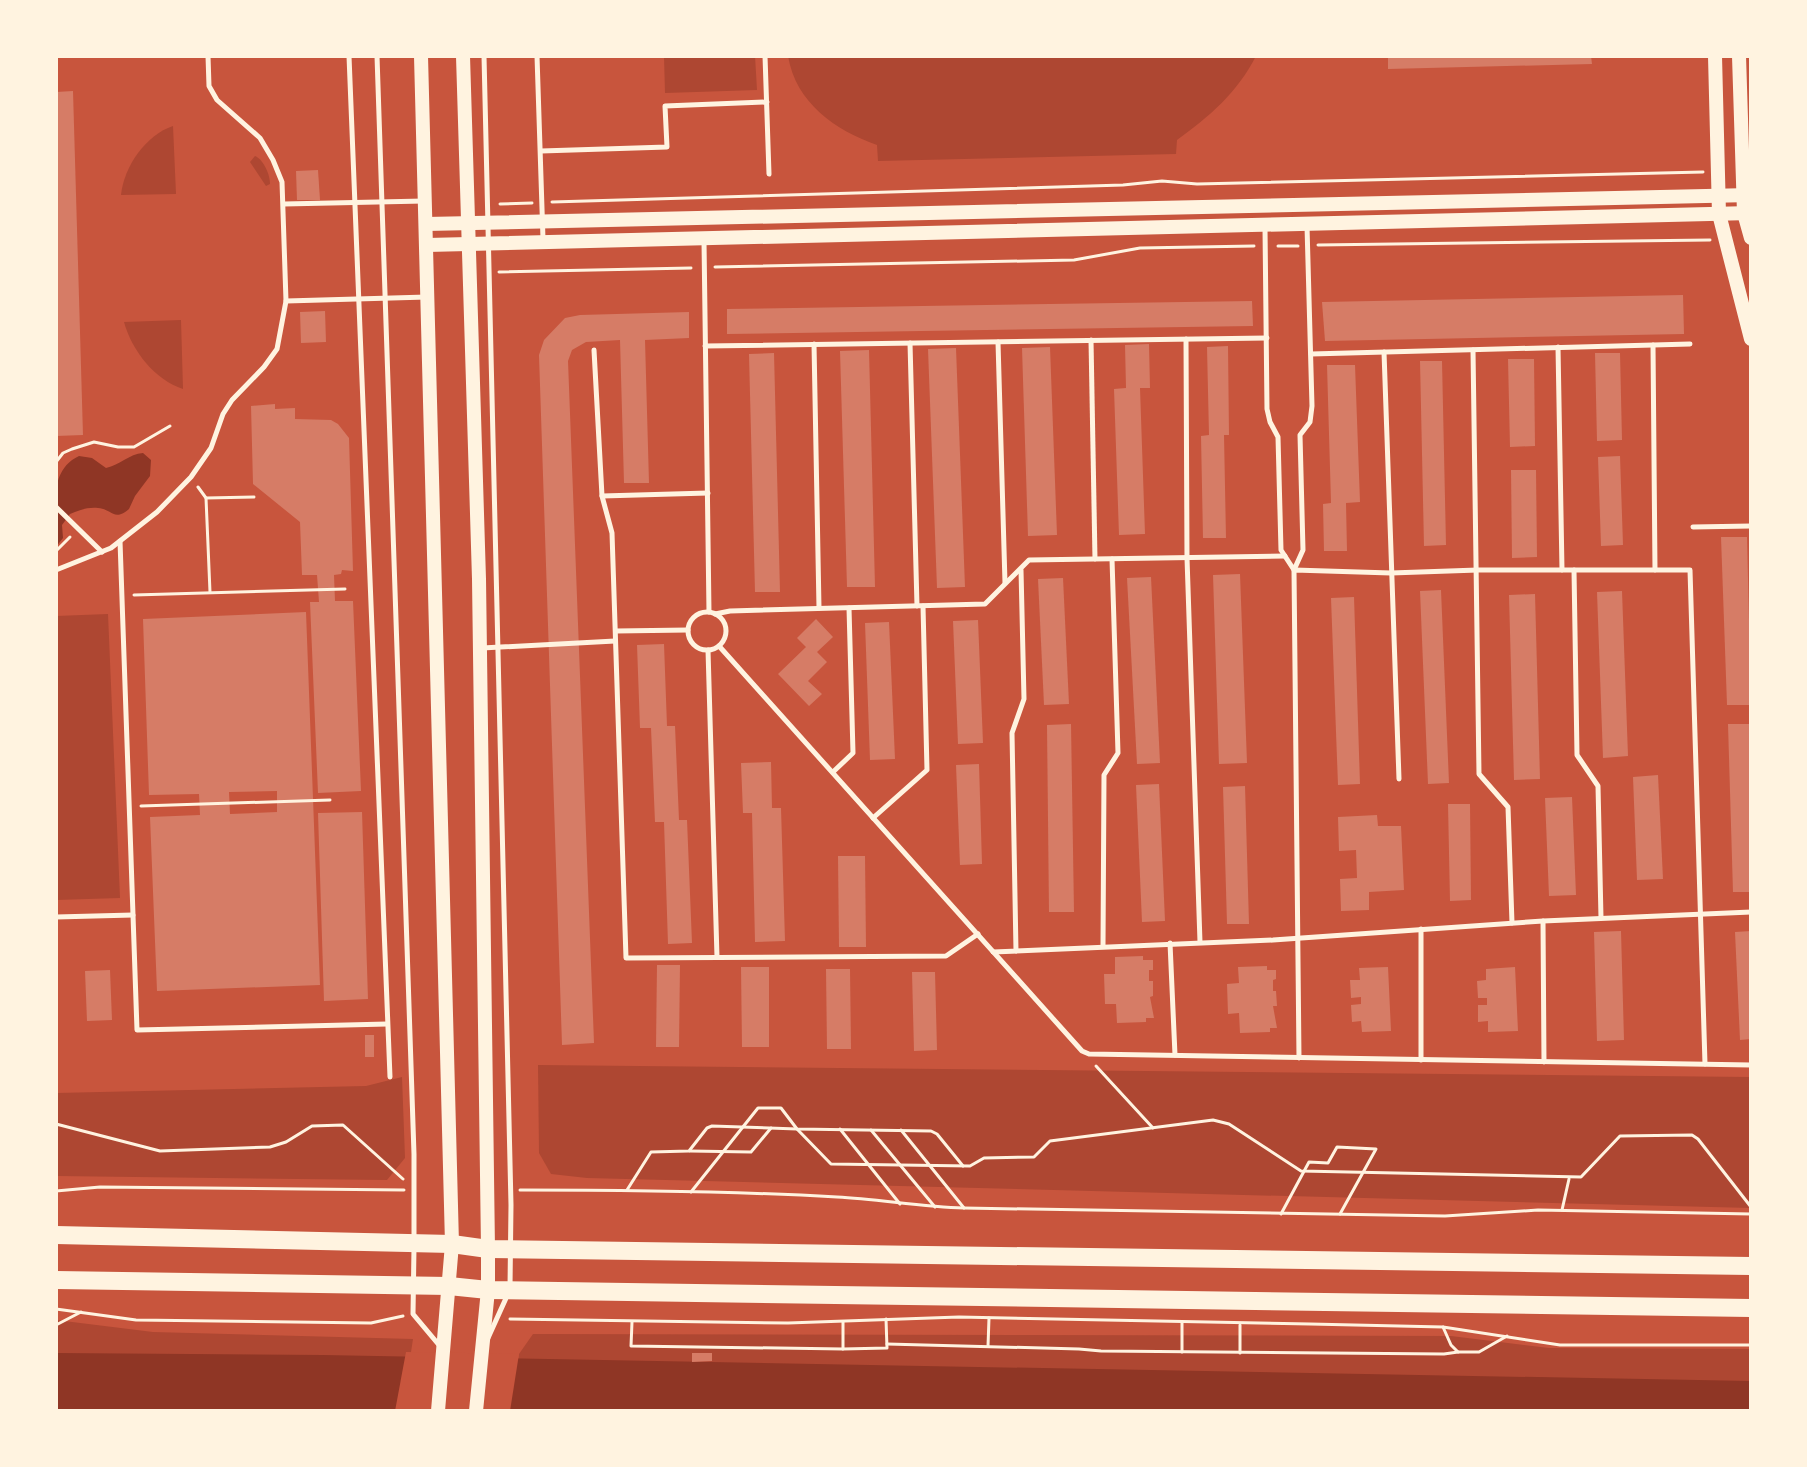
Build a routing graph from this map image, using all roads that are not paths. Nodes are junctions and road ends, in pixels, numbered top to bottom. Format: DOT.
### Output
graph roads {
  1 [pos="208,56"];
  2 [pos="349,56"];
  3 [pos="377,56"];
  4 [pos="421,56"];
  5 [pos="463,56"];
  6 [pos="484,56"];
  7 [pos="537,56"];
  8 [pos="765,56"];
  9 [pos="1715,56"];
  10 [pos="1739,56"];
  11 [pos="767,102"];
  12 [pos="541,151"];
  13 [pos="769,174"];
  14 [pos="1747,195"];
  15 [pos="1719,196"];
  16 [pos="425,201"];
  17 [pos="354,202"];
  18 [pos="382,202"];
  19 [pos="284,204"];
  20 [pos="1747,213"];
  21 [pos="1719,214"];
  22 [pos="543,222"];
  23 [pos="1307,222"];
  24 [pos="468,223"];
  25 [pos="489,223"];
  26 [pos="1265,223"];
  27 [pos="426,224"];
  28 [pos="1751,238"];
  29 [pos="704,239"];
  30 [pos="543,242"];
  31 [pos="469,244"];
  32 [pos="490,244"];
  33 [pos="427,245"];
  34 [pos="428,297"];
  35 [pos="385,298"];
  36 [pos="358,299"];
  37 [pos="286,301"];
  38 [pos="1267,338"];
  39 [pos="1186,339"];
  40 [pos="1751,339"];
  41 [pos="1091,340"];
  42 [pos="998,342"];
  43 [pos="910,343"];
  44 [pos="814,344"];
  45 [pos="1690,344"];
  46 [pos="1653,345"];
  47 [pos="705,346"];
  48 [pos="1558,347"];
  49 [pos="594,350"];
  50 [pos="1473,350"];
  51 [pos="1384,352"];
  52 [pos="1311,354"];
  53 [pos="708,493"];
  54 [pos="602,496"];
  55 [pos="56,507"];
  56 [pos="1751,526"];
  57 [pos="1693,527"];
  58 [pos="120,541"];
  59 [pos="102,552"];
  60 [pos="1285,556"];
  61 [pos="1187,558"];
  62 [pos="1095,559"];
  63 [pos="1112,559"];
  64 [pos="1021,568"];
  65 [pos="56,570"];
  66 [pos="1294,570"];
  67 [pos="1478,570"];
  68 [pos="1562,570"];
  69 [pos="1574,570"];
  70 [pos="1655,570"];
  71 [pos="1391,573"];
  72 [pos="1005,583"];
  73 [pos="920,606"];
  74 [pos="819,608"];
  75 [pos="849,608"];
  76 [pos="712,613"];
  77 [pos="688,630"];
  78 [pos="616,631"];
  79 [pos="616,641"];
  80 [pos="719,646"];
  81 [pos="499,647"];
  82 [pos="481,648"];
  83 [pos="708,650"];
  84 [pos="833,772"];
  85 [pos="1399,779"];
  86 [pos="873,818"];
  87 [pos="1751,912"];
  88 [pos="1701,914"];
  89 [pos="133,915"];
  90 [pos="56,917"];
  91 [pos="1601,918"];
  92 [pos="1543,921"];
  93 [pos="1512,923"];
  94 [pos="1421,929"];
  95 [pos="978,934"];
  96 [pos="1297,937"];
  97 [pos="1200,942"];
  98 [pos="1170,943"];
  99 [pos="1103,946"];
  100 [pos="1016,951"];
  101 [pos="993,952"];
  102 [pos="717,957"];
  103 [pos="387,1024"];
  104 [pos="1175,1055"];
  105 [pos="1299,1058"];
  106 [pos="1421,1060"];
  107 [pos="1544,1062"];
  108 [pos="1705,1064"];
  109 [pos="1751,1065"];
  110 [pos="390,1077"];
  111 [pos="56,1235"];
  112 [pos="414,1244"];
  113 [pos="452,1244"];
  114 [pos="488,1249"];
  115 [pos="510,1249"];
  116 [pos="1751,1266"];
  117 [pos="56,1280"];
  118 [pos="414,1286"];
  119 [pos="449,1286"];
  120 [pos="488,1290"];
  121 [pos="510,1290"];
  122 [pos="1751,1308"];
  123 [pos="483,1350"];
  124 [pos="445,1352"];
  125 [pos="438,1411"];
  126 [pos="476,1411"];
  1 -- 19 [label="lane"];
  2 -- 17 [label="lane"];
  3 -- 18 [label="lane"];
  4 -- 16 [label="street"];
  5 -- 24 [label="street"];
  6 -- 25 [label="lane"];
  7 -- 12 [label="lane"];
  8 -- 11 [label="lane"];
  9 -- 15 [label="street"];
  10 -- 14 [label="street"];
  11 -- 12 [label="lane"];
  11 -- 13 [label="lane"];
  12 -- 22 [label="lane"];
  14 -- 15 [label="street"];
  14 -- 20 [label="street"];
  15 -- 21 [label="street"];
  15 -- 22 [label="street"];
  16 -- 18 [label="lane"];
  16 -- 27 [label="street"];
  17 -- 18 [label="lane"];
  17 -- 19 [label="lane"];
  17 -- 36 [label="lane"];
  18 -- 35 [label="lane"];
  19 -- 37 [label="lane"];
  20 -- 21 [label="street"];
  20 -- 28 [label="street"];
  21 -- 23 [label="street"];
  21 -- 40 [label="street"];
  22 -- 25 [label="street"];
  22 -- 30 [label="lane"];
  23 -- 26 [label="street"];
  23 -- 52 [label="lane"];
  24 -- 25 [label="street"];
  24 -- 27 [label="street"];
  24 -- 31 [label="street"];
  25 -- 32 [label="lane"];
  26 -- 29 [label="street"];
  26 -- 38 [label="lane"];
  27 -- 33 [label="street"];
  29 -- 30 [label="street"];
  29 -- 47 [label="lane"];
  30 -- 32 [label="street"];
  31 -- 32 [label="street"];
  31 -- 33 [label="street"];
  31 -- 82 [label="street"];
  32 -- 81 [label="lane"];
  33 -- 34 [label="street"];
  34 -- 35 [label="lane"];
  34 -- 113 [label="street"];
  35 -- 36 [label="lane"];
  35 -- 112 [label="lane"];
  36 -- 37 [label="lane"];
  36 -- 103 [label="lane"];
  37 -- 58 [label="lane"];
  38 -- 39 [label="lane"];
  38 -- 60 [label="lane"];
  39 -- 41 [label="lane"];
  39 -- 61 [label="lane"];
  41 -- 42 [label="lane"];
  41 -- 62 [label="lane"];
  42 -- 43 [label="lane"];
  42 -- 72 [label="lane"];
  43 -- 44 [label="lane"];
  43 -- 73 [label="lane"];
  44 -- 47 [label="lane"];
  44 -- 74 [label="lane"];
  45 -- 46 [label="lane"];
  46 -- 48 [label="lane"];
  46 -- 70 [label="lane"];
  47 -- 53 [label="lane"];
  48 -- 50 [label="lane"];
  48 -- 68 [label="lane"];
  49 -- 54 [label="lane"];
  50 -- 51 [label="lane"];
  50 -- 67 [label="lane"];
  51 -- 52 [label="lane"];
  51 -- 71 [label="lane"];
  52 -- 66 [label="lane"];
  53 -- 54 [label="lane"];
  53 -- 76 [label="lane"];
  54 -- 78 [label="lane"];
  55 -- 59 [label="lane"];
  56 -- 57 [label="lane"];
  58 -- 59 [label="lane"];
  58 -- 89 [label="lane"];
  59 -- 65 [label="lane"];
  60 -- 61 [label="lane"];
  60 -- 66 [label="lane"];
  61 -- 63 [label="lane"];
  61 -- 97 [label="lane"];
  62 -- 63 [label="lane"];
  62 -- 64 [label="lane"];
  63 -- 99 [label="lane"];
  64 -- 72 [label="lane"];
  64 -- 100 [label="lane"];
  66 -- 71 [label="lane"];
  66 -- 96 [label="lane"];
  67 -- 68 [label="lane"];
  67 -- 71 [label="lane"];
  67 -- 93 [label="lane"];
  68 -- 69 [label="lane"];
  69 -- 70 [label="lane"];
  69 -- 91 [label="lane"];
  70 -- 88 [label="lane"];
  71 -- 85 [label="lane"];
  72 -- 73 [label="lane"];
  73 -- 75 [label="lane"];
  73 -- 86 [label="lane"];
  74 -- 75 [label="lane"];
  74 -- 76 [label="lane"];
  75 -- 84 [label="lane"];
  76 -- 77 [label="lane"];
  76 -- 80 [label="lane"];
  77 -- 78 [label="lane"];
  77 -- 83 [label="lane"];
  78 -- 79 [label="lane"];
  79 -- 81 [label="lane"];
  79 -- 102 [label="lane"];
  80 -- 83 [label="lane"];
  80 -- 84 [label="lane"];
  81 -- 82 [label="lane"];
  81 -- 115 [label="lane"];
  82 -- 114 [label="street"];
  83 -- 102 [label="lane"];
  84 -- 86 [label="lane"];
  86 -- 95 [label="lane"];
  87 -- 88 [label="lane"];
  88 -- 91 [label="lane"];
  88 -- 108 [label="lane"];
  89 -- 90 [label="lane"];
  89 -- 103 [label="lane"];
  91 -- 92 [label="lane"];
  92 -- 93 [label="lane"];
  92 -- 107 [label="lane"];
  93 -- 94 [label="lane"];
  94 -- 96 [label="lane"];
  94 -- 106 [label="lane"];
  95 -- 101 [label="lane"];
  95 -- 102 [label="lane"];
  96 -- 97 [label="lane"];
  96 -- 105 [label="lane"];
  97 -- 98 [label="lane"];
  98 -- 99 [label="lane"];
  98 -- 104 [label="lane"];
  99 -- 100 [label="lane"];
  100 -- 101 [label="lane"];
  101 -- 104 [label="lane"];
  103 -- 110 [label="lane"];
  104 -- 105 [label="lane"];
  105 -- 106 [label="lane"];
  106 -- 107 [label="lane"];
  107 -- 108 [label="lane"];
  108 -- 109 [label="lane"];
  111 -- 112 [label="highway"];
  112 -- 113 [label="highway"];
  112 -- 118 [label="lane"];
  113 -- 114 [label="highway"];
  113 -- 119 [label="street"];
  114 -- 115 [label="highway"];
  114 -- 120 [label="street"];
  115 -- 116 [label="highway"];
  115 -- 121 [label="lane"];
  117 -- 118 [label="highway"];
  118 -- 119 [label="highway"];
  118 -- 124 [label="lane"];
  119 -- 120 [label="highway"];
  119 -- 124 [label="street"];
  120 -- 121 [label="highway"];
  120 -- 123 [label="street"];
  121 -- 122 [label="highway"];
  121 -- 123 [label="lane"];
  123 -- 126 [label="street"];
  124 -- 125 [label="street"];
}
